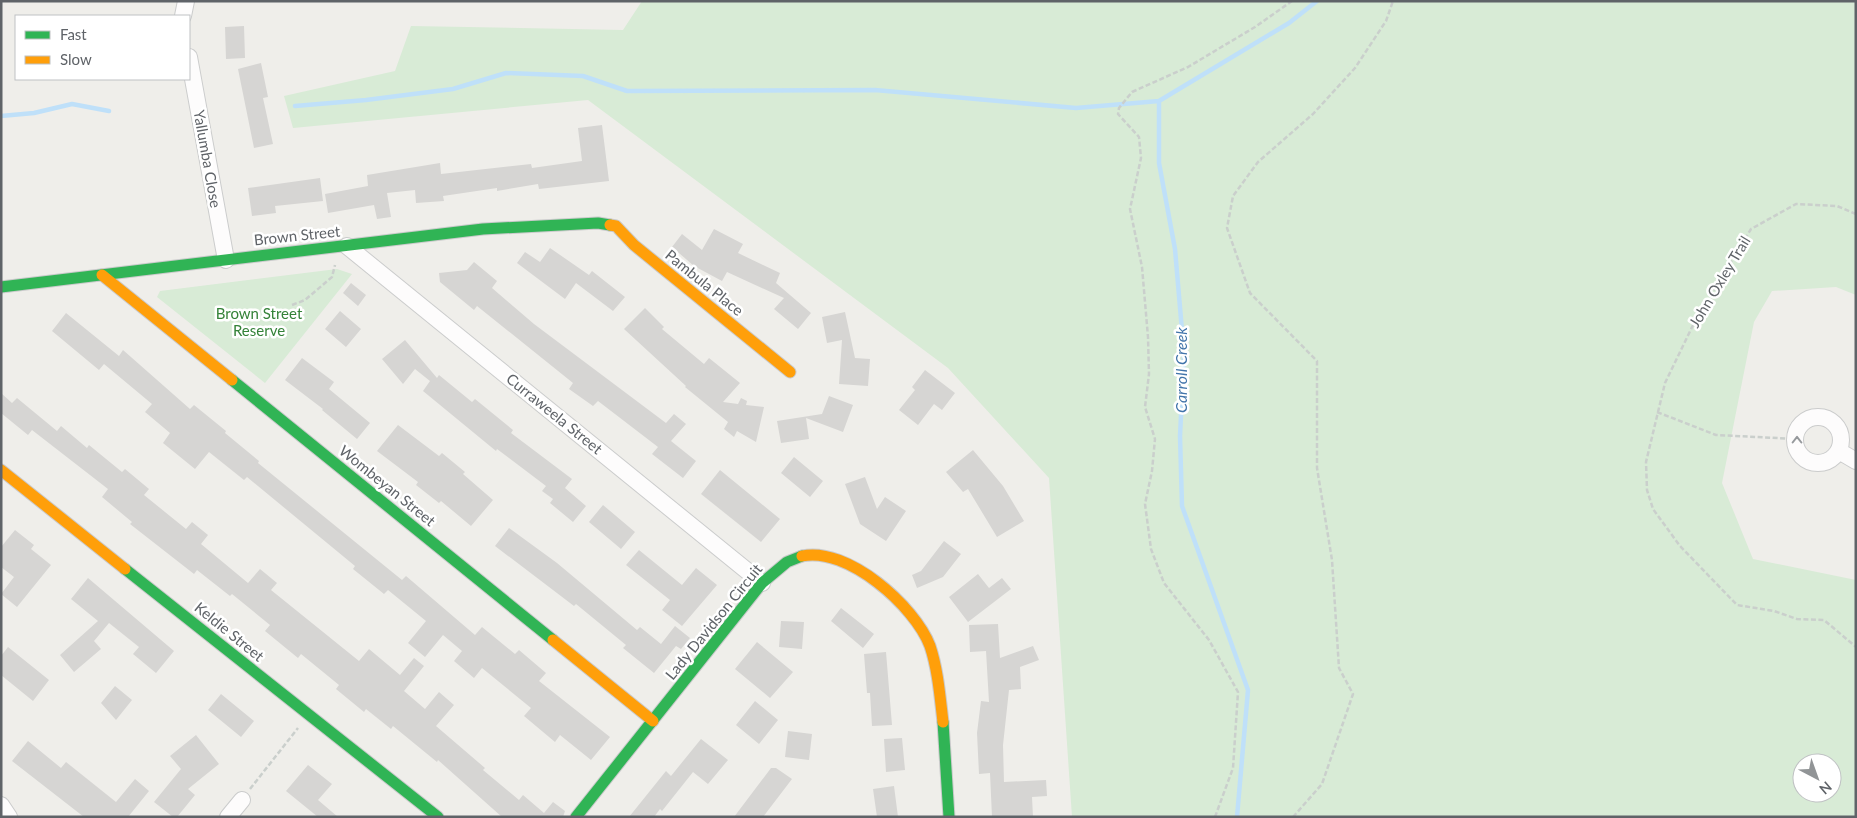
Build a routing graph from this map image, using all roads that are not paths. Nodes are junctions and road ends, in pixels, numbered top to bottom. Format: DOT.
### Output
graph roads {
  1 [pos="186,1"];
  2 [pos="183,15"];
  3 [pos="190,63"];
  4 [pos="598,223"];
  5 [pos="343,246"];
  6 [pos="226,260"];
  7 [pos="102,275"];
  8 [pos="1,287"];
  9 [pos="790,372"];
  10 [pos="1839,452"];
  11 [pos="1856,461"];
  12 [pos="1,470"];
  13 [pos="762,583"];
  14 [pos="653,721"];
  15 [pos="242,800"];
  16 [pos="1,806"];
  17 [pos="9,817"];
  18 [pos="228,817"];
  19 [pos="438,817"];
  20 [pos="576,817"];
  21 [pos="949,817"];
  1 -- 2 [label="street"];
  3 -- 6 [label="street, Yallumba Close"];
  4 -- 5 [label="street, Brown Street"];
  4 -- 9 [label="street, Pambula Place"];
  5 -- 6 [label="street, Brown Street"];
  5 -- 13 [label="street, Curraweela Street"];
  6 -- 7 [label="street, Brown Street"];
  7 -- 8 [label="street, Brown Street"];
  7 -- 14 [label="street, Wombeyan Street"];
  10 -- 10 [label="street, one-way"];
  10 -- 11 [label="street"];
  12 -- 19 [label="street, Keldie Street"];
  13 -- 14 [label="street, Lady Davidson Circuit"];
  13 -- 21 [label="street, Lady Davidson Circuit"];
  14 -- 20 [label="street, Lady Davidson Circuit"];
  15 -- 18 [label="street"];
  16 -- 17 [label="street"];
}
